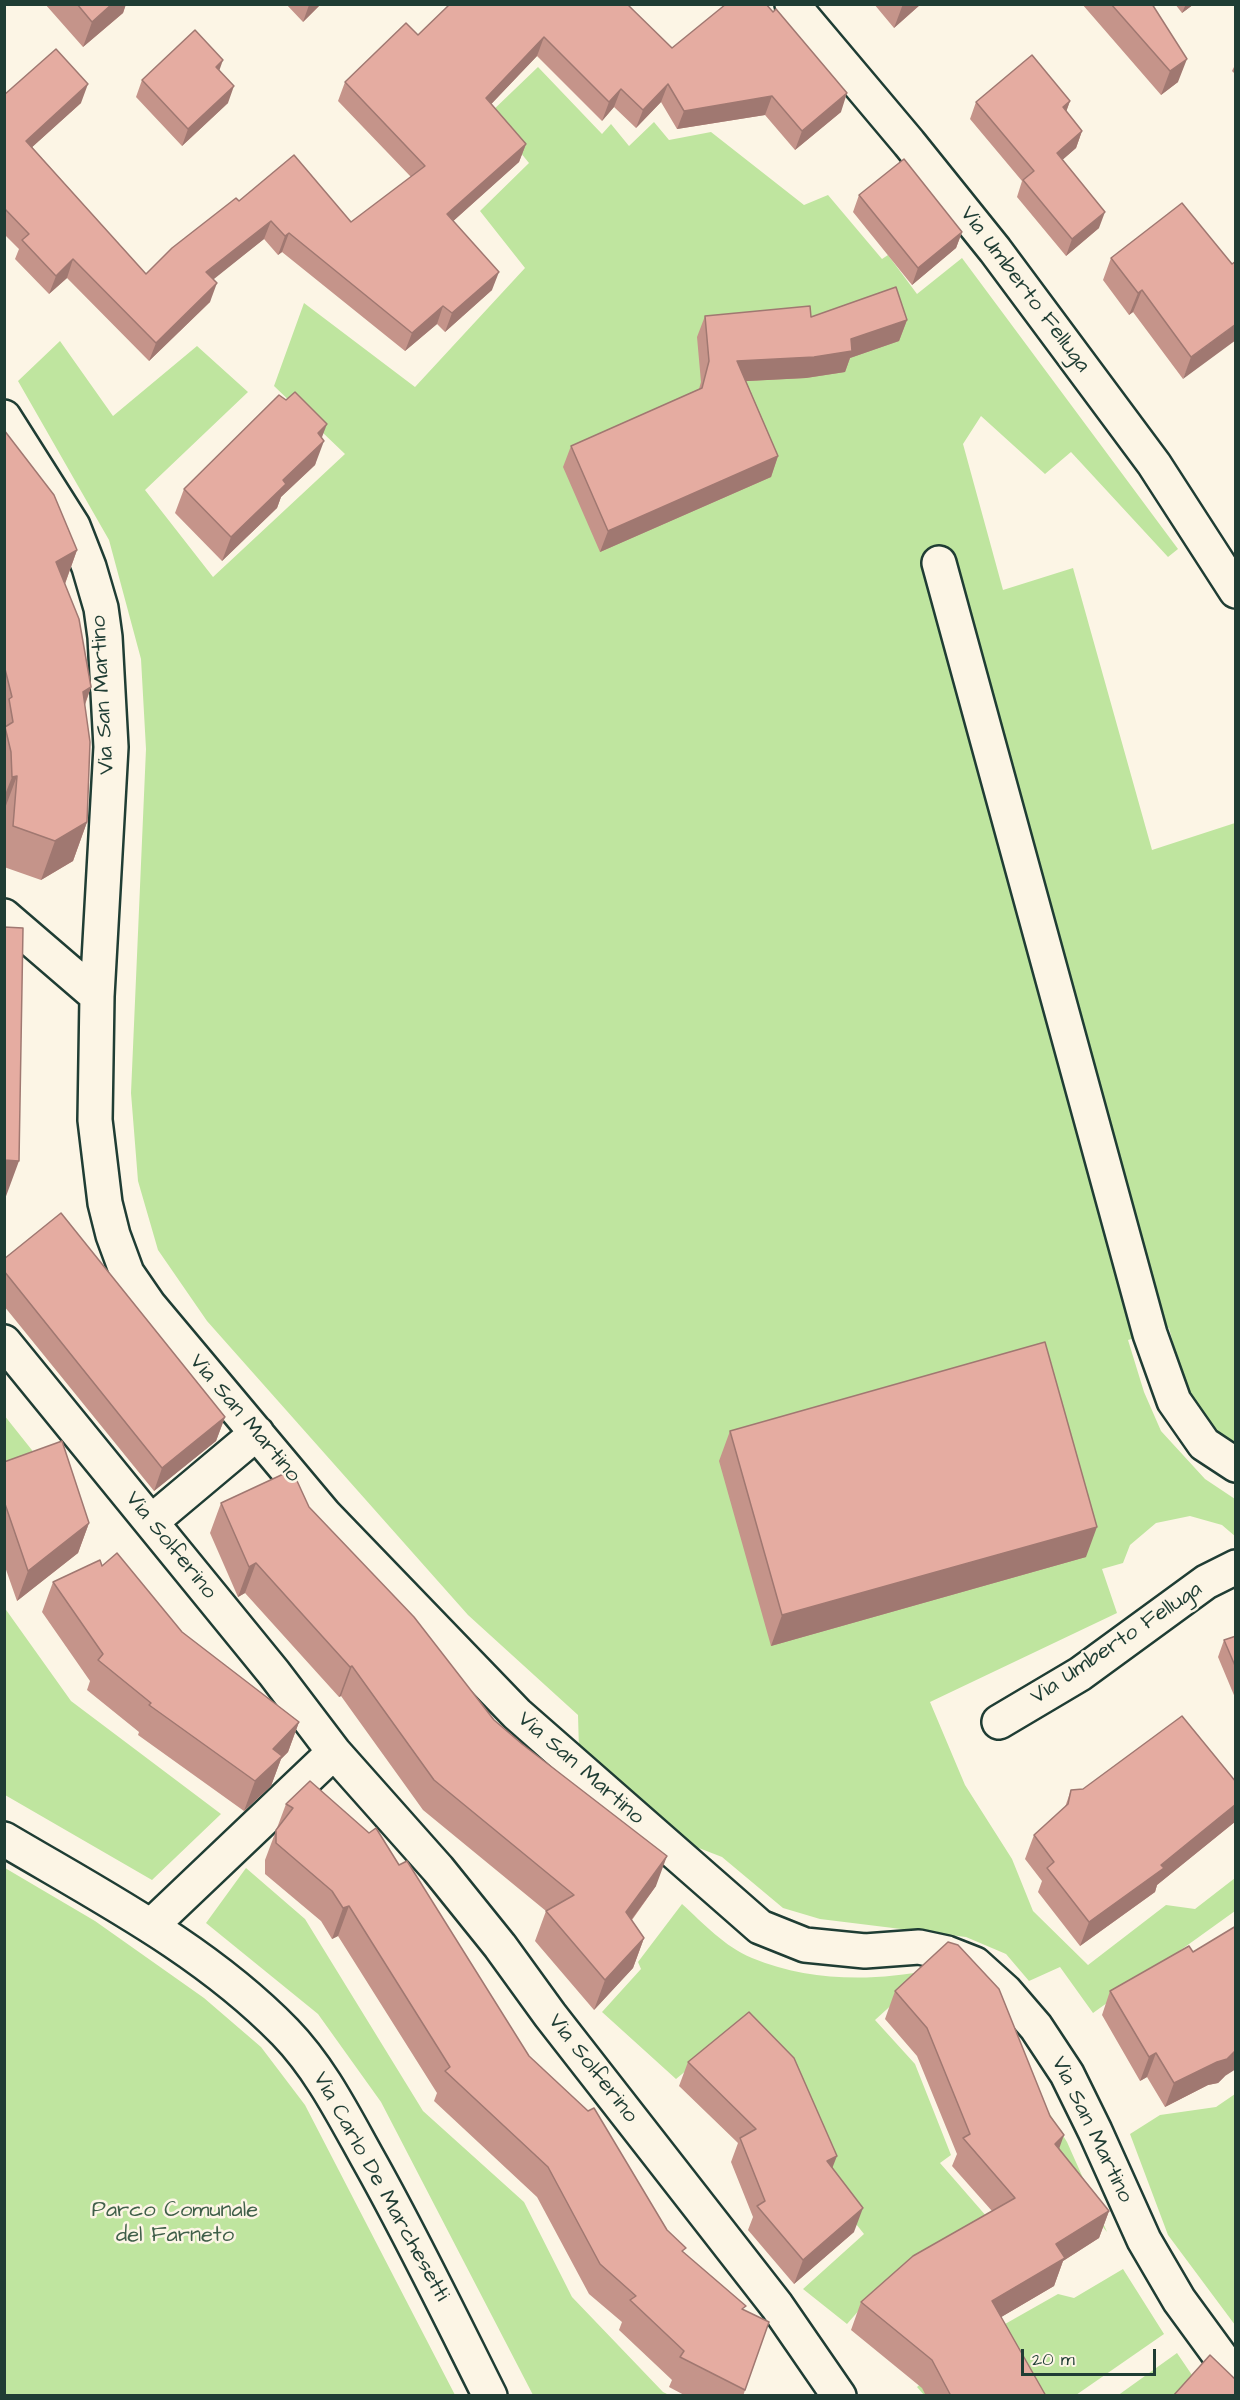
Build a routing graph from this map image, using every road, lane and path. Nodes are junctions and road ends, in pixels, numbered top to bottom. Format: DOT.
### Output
graph roads {
  1 [pos="792,4"];
  2 [pos="4,417"];
  3 [pos="939,563"];
  4 [pos="1236,591"];
  5 [pos="4,916"];
  6 [pos="97,996"];
  7 [pos="4,1342"];
  8 [pos="256,1433"];
  9 [pos="1236,1465"];
  10 [pos="151,1522"];
  11 [pos="1236,1567"];
  12 [pos="999,1722"];
  13 [pos="334,1752"];
  14 [pos="4,1839"];
  15 [pos="151,1926"];
  16 [pos="1236,2378"];
  17 [pos="490,2396"];
  18 [pos="839,2396"];
  1 -- 4 [label="street, Via Umberto Felluga"];
  2 -- 6 [label="street, Via San Martino"];
  3 -- 9 [label="street"];
  5 -- 6 [label="street"];
  6 -- 8 [label="street, Via San Martino"];
  7 -- 10 [label="street, Via Solferino"];
  8 -- 10 [label="street"];
  8 -- 16 [label="street, Via San Martino"];
  10 -- 13 [label="street, Via Solferino"];
  11 -- 12 [label="street, Via Umberto Felluga"];
  13 -- 15 [label="street"];
  13 -- 18 [label="street, Via Solferino"];
  14 -- 15 [label="street, Via Carlo De Marchesetti"];
  15 -- 17 [label="street, Via Carlo De Marchesetti"];
}
